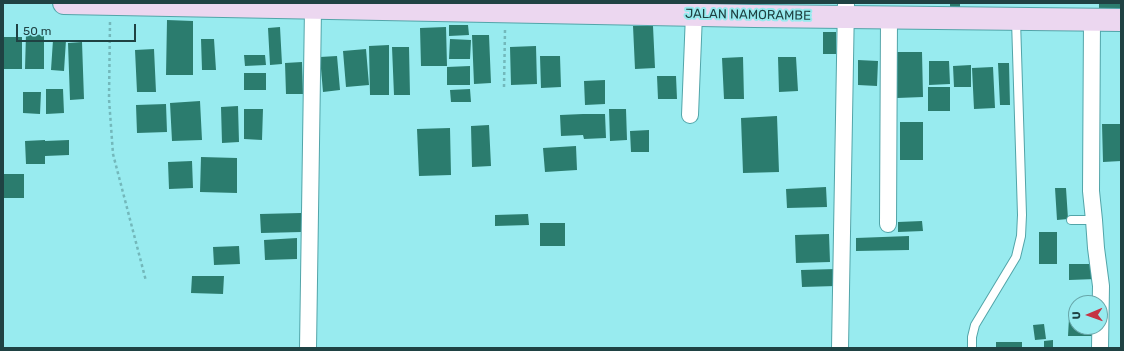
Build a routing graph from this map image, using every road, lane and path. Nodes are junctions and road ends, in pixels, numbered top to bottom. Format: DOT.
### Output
graph roads {
  1 [pos="64,3"];
  2 [pos="117,4"];
  3 [pos="262,5"];
  4 [pos="336,6"];
  5 [pos="387,6"];
  6 [pos="465,7"];
  7 [pos="532,7"];
  8 [pos="312,8"];
  9 [pos="754,9"];
  10 [pos="846,10"];
  11 [pos="505,11"];
  12 [pos="694,14"];
  13 [pos="889,18"];
  14 [pos="1016,19"];
  15 [pos="1092,20"];
  16 [pos="1121,20"];
  17 [pos="504,87"];
  18 [pos="690,115"];
  19 [pos="1071,220"];
  20 [pos="1094,220"];
  21 [pos="888,224"];
  22 [pos="146,281"];
  23 [pos="308,348"];
  24 [pos="840,348"];
  25 [pos="972,348"];
  26 [pos="1100,348"];
  1 -- 2 [label="street, JALAN NAMORAMBE"];
  2 -- 3 [label="street, JALAN NAMORAMBE"];
  2 -- 22 [label="path"];
  3 -- 8 [label="street, JALAN NAMORAMBE"];
  4 -- 5 [label="street, JALAN NAMORAMBE"];
  4 -- 8 [label="street, JALAN NAMORAMBE"];
  5 -- 6 [label="street, JALAN NAMORAMBE"];
  6 -- 11 [label="street, JALAN NAMORAMBE"];
  7 -- 11 [label="street, JALAN NAMORAMBE"];
  7 -- 12 [label="street, JALAN NAMORAMBE"];
  8 -- 23 [label="street"];
  9 -- 10 [label="street, JALAN NAMORAMBE"];
  9 -- 12 [label="street, JALAN NAMORAMBE"];
  10 -- 13 [label="street, JALAN NAMORAMBE"];
  10 -- 24 [label="street"];
  11 -- 17 [label="path"];
  12 -- 18 [label="street"];
  13 -- 14 [label="street, JALAN NAMORAMBE"];
  13 -- 21 [label="street"];
  14 -- 15 [label="street, JALAN NAMORAMBE"];
  14 -- 25 [label="lane"];
  15 -- 16 [label="street, JALAN NAMORAMBE"];
  15 -- 20 [label="street"];
  19 -- 20 [label="lane"];
  20 -- 26 [label="street"];
}
